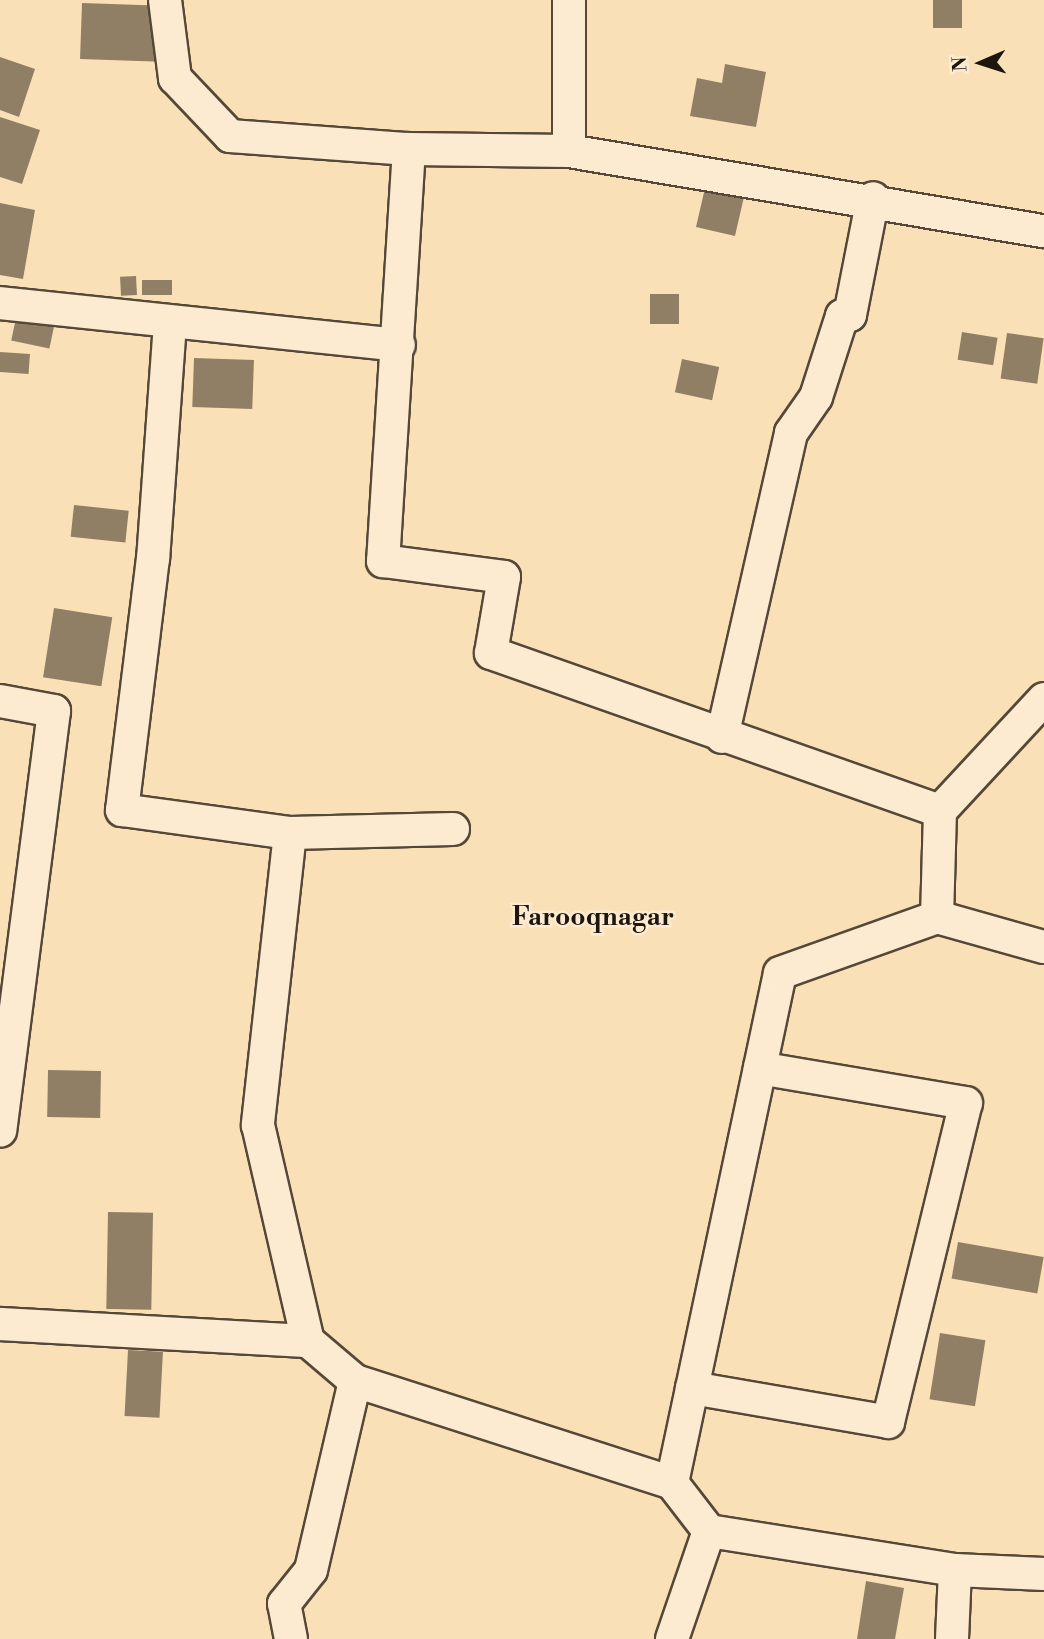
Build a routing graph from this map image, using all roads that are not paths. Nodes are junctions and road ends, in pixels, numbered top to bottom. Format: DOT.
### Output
graph roads {
  1 [pos="165,0"];
  2 [pos="569,0"];
  3 [pos="410,149"];
  4 [pos="569,151"];
  5 [pos="873,198"];
  6 [pos="1044,231"];
  7 [pos="0,303"];
  8 [pos="170,323"];
  9 [pos="399,345"];
  10 [pos="1044,699"];
  11 [pos="0,701"];
  12 [pos="722,737"];
  13 [pos="940,811"];
  14 [pos="453,829"];
  15 [pos="290,833"];
  16 [pos="937,917"];
  17 [pos="1044,947"];
  18 [pos="760,1068"];
  19 [pos="0,1131"];
  20 [pos="0,1324"];
  21 [pos="308,1341"];
  22 [pos="355,1381"];
  23 [pos="692,1388"];
  24 [pos="672,1483"];
  25 [pos="709,1531"];
  26 [pos="955,1570"];
  27 [pos="1044,1574"];
  28 [pos="291,1639"];
  29 [pos="672,1639"];
  30 [pos="952,1639"];
  1 -- 3 [label="street"];
  2 -- 4 [label="street"];
  3 -- 4 [label="street"];
  3 -- 9 [label="street"];
  4 -- 5 [label="street"];
  5 -- 6 [label="street"];
  5 -- 12 [label="street"];
  7 -- 8 [label="street"];
  8 -- 9 [label="street"];
  8 -- 15 [label="street"];
  9 -- 12 [label="street"];
  10 -- 13 [label="street"];
  11 -- 19 [label="street"];
  12 -- 13 [label="street"];
  13 -- 16 [label="street"];
  14 -- 15 [label="street"];
  15 -- 21 [label="street"];
  16 -- 17 [label="street"];
  16 -- 18 [label="street"];
  18 -- 23 [label="street"];
  18 -- 23 [label="street"];
  20 -- 21 [label="street"];
  21 -- 22 [label="street"];
  22 -- 24 [label="street"];
  22 -- 28 [label="street"];
  23 -- 24 [label="street"];
  24 -- 25 [label="street"];
  25 -- 26 [label="street"];
  25 -- 29 [label="street"];
  26 -- 27 [label="street"];
  26 -- 30 [label="street"];
}
